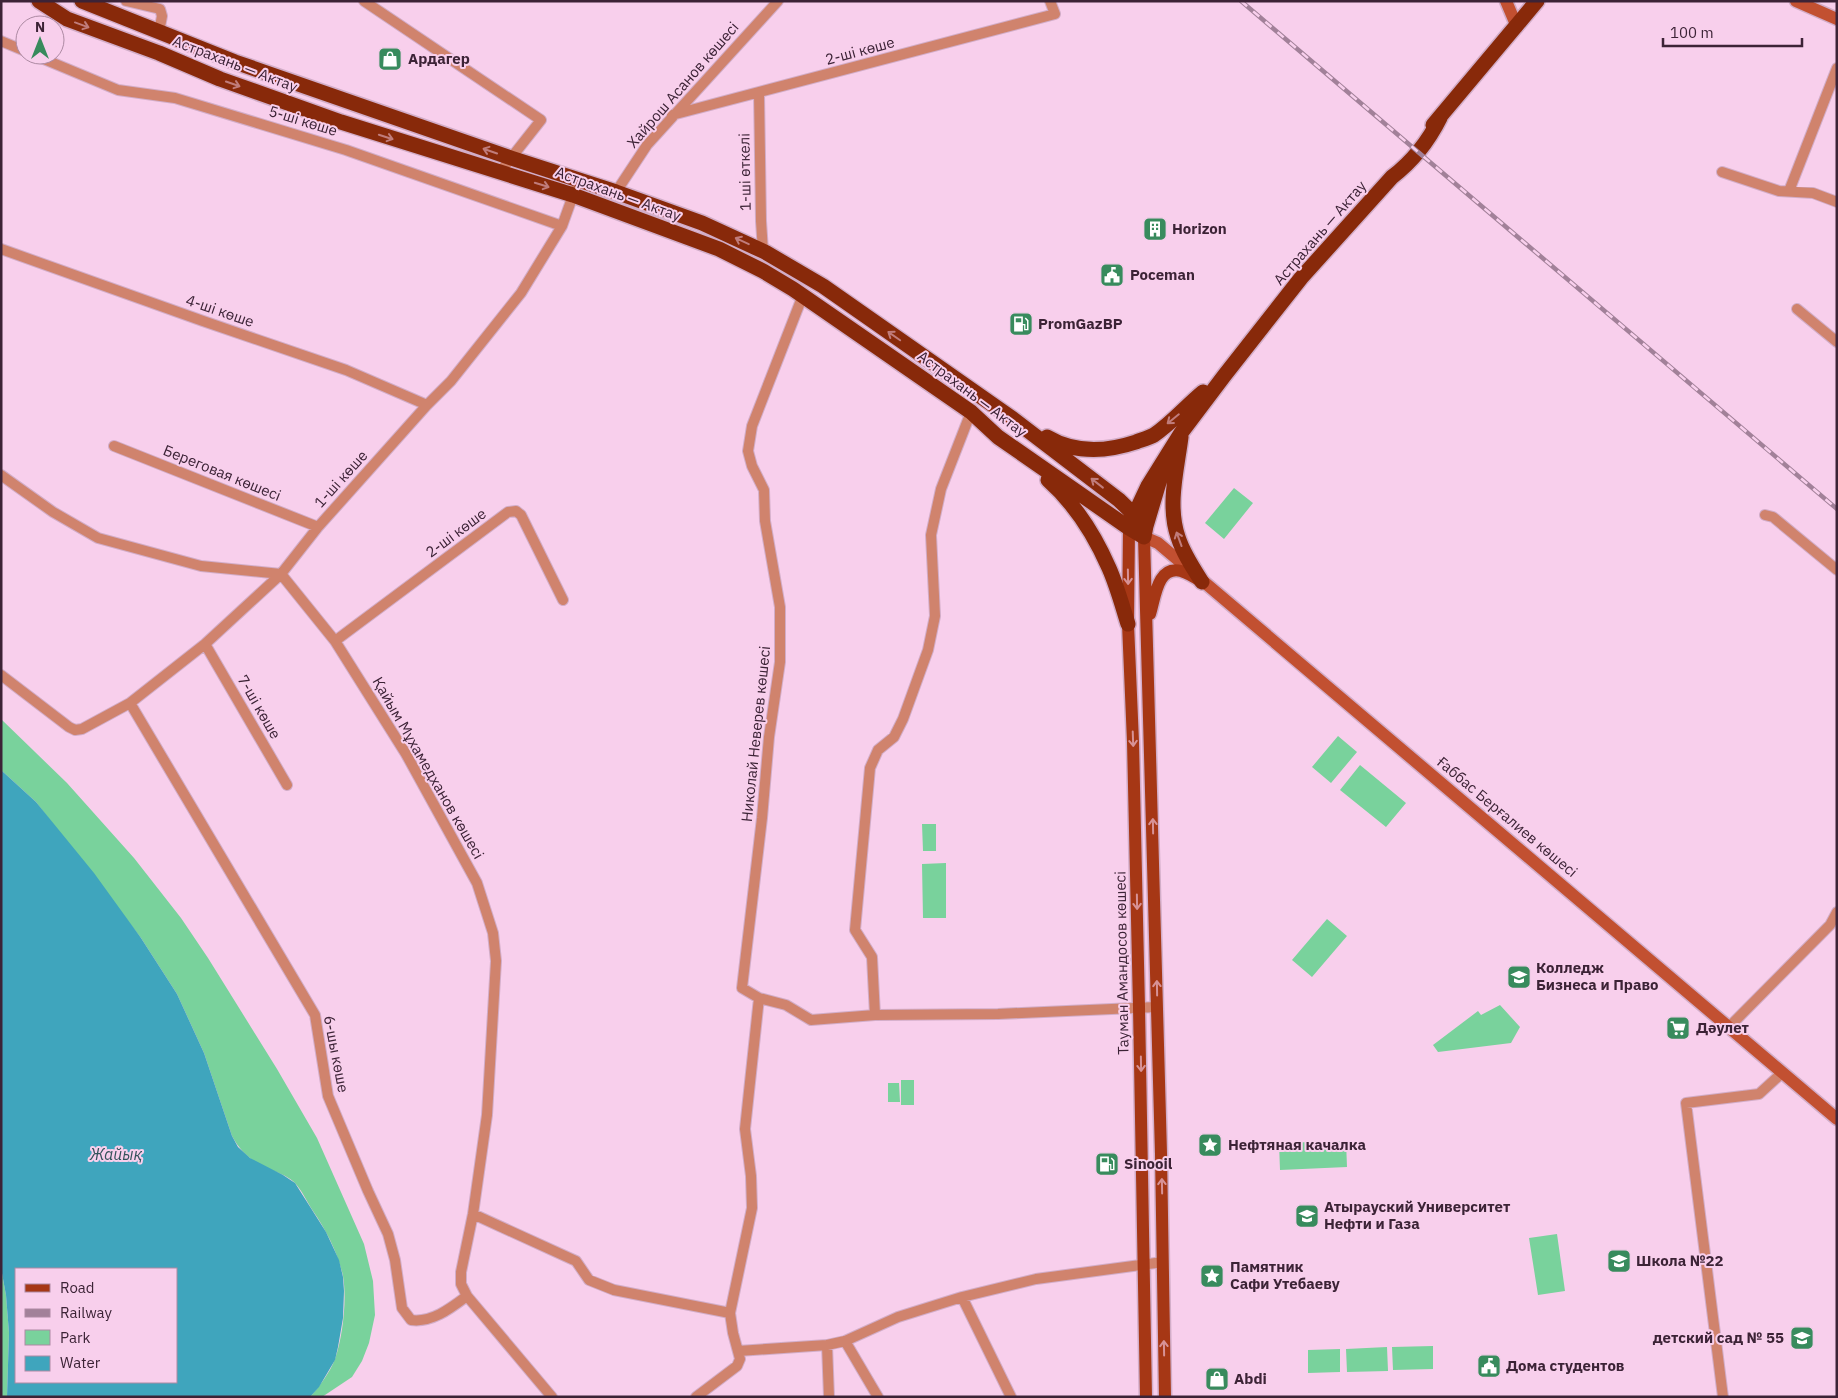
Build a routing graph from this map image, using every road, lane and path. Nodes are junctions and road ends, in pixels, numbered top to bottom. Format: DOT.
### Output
graph roads {
  1 [pos="39,1"];
  2 [pos="82,1"];
  3 [pos="126,1"];
  4 [pos="364,1"];
  5 [pos="778,1"];
  6 [pos="1050,1"];
  7 [pos="1506,1"];
  8 [pos="1537,1"];
  9 [pos="1796,1"];
  10 [pos="1837,19"];
  11 [pos="1517,27"];
  12 [pos="159,32"];
  13 [pos="1,42"];
  14 [pos="15,47"];
  15 [pos="58,65"];
  16 [pos="1837,68"];
  17 [pos="759,93"];
  18 [pos="672,115"];
  19 [pos="511,158"];
  20 [pos="500,172"];
  21 [pos="1722,172"];
  22 [pos="578,180"];
  23 [pos="616,192"];
  24 [pos="1789,192"];
  25 [pos="573,195"];
  26 [pos="1837,202"];
  27 [pos="562,226"];
  28 [pos="1,248"];
  29 [pos="763,251"];
  30 [pos="803,295"];
  31 [pos="1797,309"];
  32 [pos="1837,342"];
  33 [pos="1224,376"];
  34 [pos="427,405"];
  35 [pos="971,412"];
  36 [pos="1013,419"];
  37 [pos="1181,433"];
  38 [pos="998,437"];
  39 [pos="114,446"];
  40 [pos="1167,456"];
  41 [pos="1,475"];
  42 [pos="1134,514"];
  43 [pos="1765,515"];
  44 [pos="318,527"];
  45 [pos="1128,528"];
  46 [pos="1148,535"];
  47 [pos="1837,570"];
  48 [pos="281,574"];
  49 [pos="1202,582"];
  50 [pos="563,600"];
  51 [pos="1147,623"];
  52 [pos="1128,624"];
  53 [pos="335,641"];
  54 [pos="205,644"];
  55 [pos="1,675"];
  56 [pos="130,703"];
  57 [pos="287,785"];
  58 [pos="1837,912"];
  59 [pos="759,998"];
  60 [pos="1157,1007"];
  61 [pos="1139,1008"];
  62 [pos="876,1015"];
  63 [pos="1729,1027"];
  64 [pos="1782,1073"];
  65 [pos="1837,1119"];
  66 [pos="472,1214"];
  67 [pos="1163,1262"];
  68 [pos="1144,1263"];
  69 [pos="467,1296"];
  70 [pos="962,1297"];
  71 [pos="730,1313"];
  72 [pos="845,1342"];
  73 [pos="826,1345"];
  74 [pos="738,1350"];
  75 [pos="552,1397"];
  76 [pos="696,1397"];
  77 [pos="829,1397"];
  78 [pos="878,1397"];
  79 [pos="1011,1397"];
  80 [pos="1146,1397"];
  81 [pos="1165,1397"];
  82 [pos="1724,1397"];
  1 -- 20 [label="highway, Астрахань — Актау, one-way"];
  2 -- 12 [label="highway, Астрахань — Актау"];
  3 -- 12 [label="street"];
  4 -- 19 [label="street"];
  5 -- 18 [label="street, Хайрош Асанов көшесі"];
  6 -- 17 [label="street, 2-ші көше"];
  7 -- 11 [label="main road"];
  8 -- 11 [label="highway, Астрахань — Актау"];
  9 -- 10 [label="main road"];
  11 -- 33 [label="highway, Астрахань — Актау"];
  19 -- 12 [label="highway, Астрахань — Актау, one-way"];
  13 -- 14 [label="street"];
  15 -- 27 [label="street, 5-шi көше"];
  16 -- 24 [label="street"];
  17 -- 18 [label="street, 2-ші көше"];
  17 -- 29 [label="street, 1-ші өткелі"];
  18 -- 23 [label="street, Хайрош Асанов көшесі"];
  19 -- 20 [label="street"];
  19 -- 22 [label="highway, Астрахань — Актау"];
  20 -- 25 [label="highway, Астрахань — Актау, one-way"];
  21 -- 24 [label="street"];
  22 -- 23 [label="highway, Астрахань — Актау"];
  22 -- 25 [label="street, 1-ші көше"];
  29 -- 23 [label="highway, Астрахань — Актау, one-way"];
  24 -- 26 [label="street"];
  25 -- 27 [label="street, 1-ші көше"];
  25 -- 30 [label="highway, Астрахань — Актау"];
  27 -- 34 [label="street, 1-ші көше"];
  28 -- 34 [label="street, 4-шi көше"];
  36 -- 29 [label="highway, Астрахань — Актау, one-way"];
  30 -- 35 [label="highway, Астрахань — Актау"];
  30 -- 59 [label="street, Николай Неверев көшесі"];
  31 -- 32 [label="street"];
  33 -- 36 [label="highway, one-way"];
  33 -- 37 [label="highway, Астрахань — Актау"];
  34 -- 44 [label="street, 1-ші көше"];
  35 -- 38 [label="highway, Астрахань — Актау"];
  35 -- 62 [label="street"];
  36 -- 38 [label="highway"];
  42 -- 36 [label="highway, Астрахань — Актау, one-way"];
  37 -- 40 [label="highway, Астрахань — Актау"];
  49 -- 37 [label="highway, one-way"];
  38 -- 45 [label="highway, Астрахань — Актау"];
  38 -- 52 [label="highway"];
  39 -- 44 [label="street, Береговая көшесі"];
  40 -- 42 [label="highway, Астрахань — Актау"];
  40 -- 46 [label="highway, Астрахань — Актау"];
  41 -- 48 [label="street"];
  42 -- 45 [label="highway, Астрахань — Актау"];
  42 -- 46 [label="highway, Астрахань — Актау"];
  43 -- 47 [label="street"];
  44 -- 48 [label="street, 1-ші көше"];
  45 -- 46 [label="highway, Астрахань — Актау"];
  45 -- 52 [label="main road, Тауман Амандосов көшесі, one-way"];
  46 -- 49 [label="main road, Ғаббас Берғалиев көшесі"];
  46 -- 51 [label="main road"];
  48 -- 53 [label="street, Қайым Мұхамедханов көшесi"];
  48 -- 54 [label="street, 1-ші көше"];
  49 -- 51 [label="main road"];
  49 -- 63 [label="main road, Ғаббас Берғалиев көшесі"];
  50 -- 53 [label="street, 2-ші көше"];
  60 -- 51 [label="main road, one-way"];
  52 -- 61 [label="main road, Тауман Амандосов көшесі, one-way"];
  53 -- 66 [label="street, Қайым Мұхамедханов көшесi"];
  54 -- 56 [label="street, 1-ші көше"];
  54 -- 57 [label="street, 7-шi көше"];
  55 -- 56 [label="street, 1-ші көше"];
  56 -- 69 [label="street, 6-шы көше"];
  58 -- 63 [label="street"];
  59 -- 62 [label="street, Николай Неверев көшесі"];
  59 -- 71 [label="street"];
  60 -- 61 [label="street, Николай Неверев көшесі"];
  67 -- 60 [label="main road, one-way"];
  61 -- 62 [label="street, Николай Неверев көшесі"];
  61 -- 68 [label="main road, Тауман Амандосов көшесі, one-way"];
  63 -- 64 [label="main road, Ғаббас Берғалиев көшесі"];
  64 -- 65 [label="main road, Ғаббас Берғалиев көшесі"];
  64 -- 82 [label="street"];
  66 -- 69 [label="street, Қайым Мұхамедханов көшесi"];
  66 -- 71 [label="street"];
  67 -- 68 [label="street"];
  81 -- 67 [label="main road, one-way"];
  68 -- 70 [label="street"];
  68 -- 80 [label="main road, Тауман Амандосов көшесі"];
  69 -- 75 [label="street"];
  70 -- 72 [label="street"];
  70 -- 79 [label="street"];
  71 -- 74 [label="street"];
  72 -- 73 [label="street"];
  72 -- 78 [label="street"];
  73 -- 74 [label="street"];
  73 -- 77 [label="street"];
  74 -- 76 [label="street"];
}
